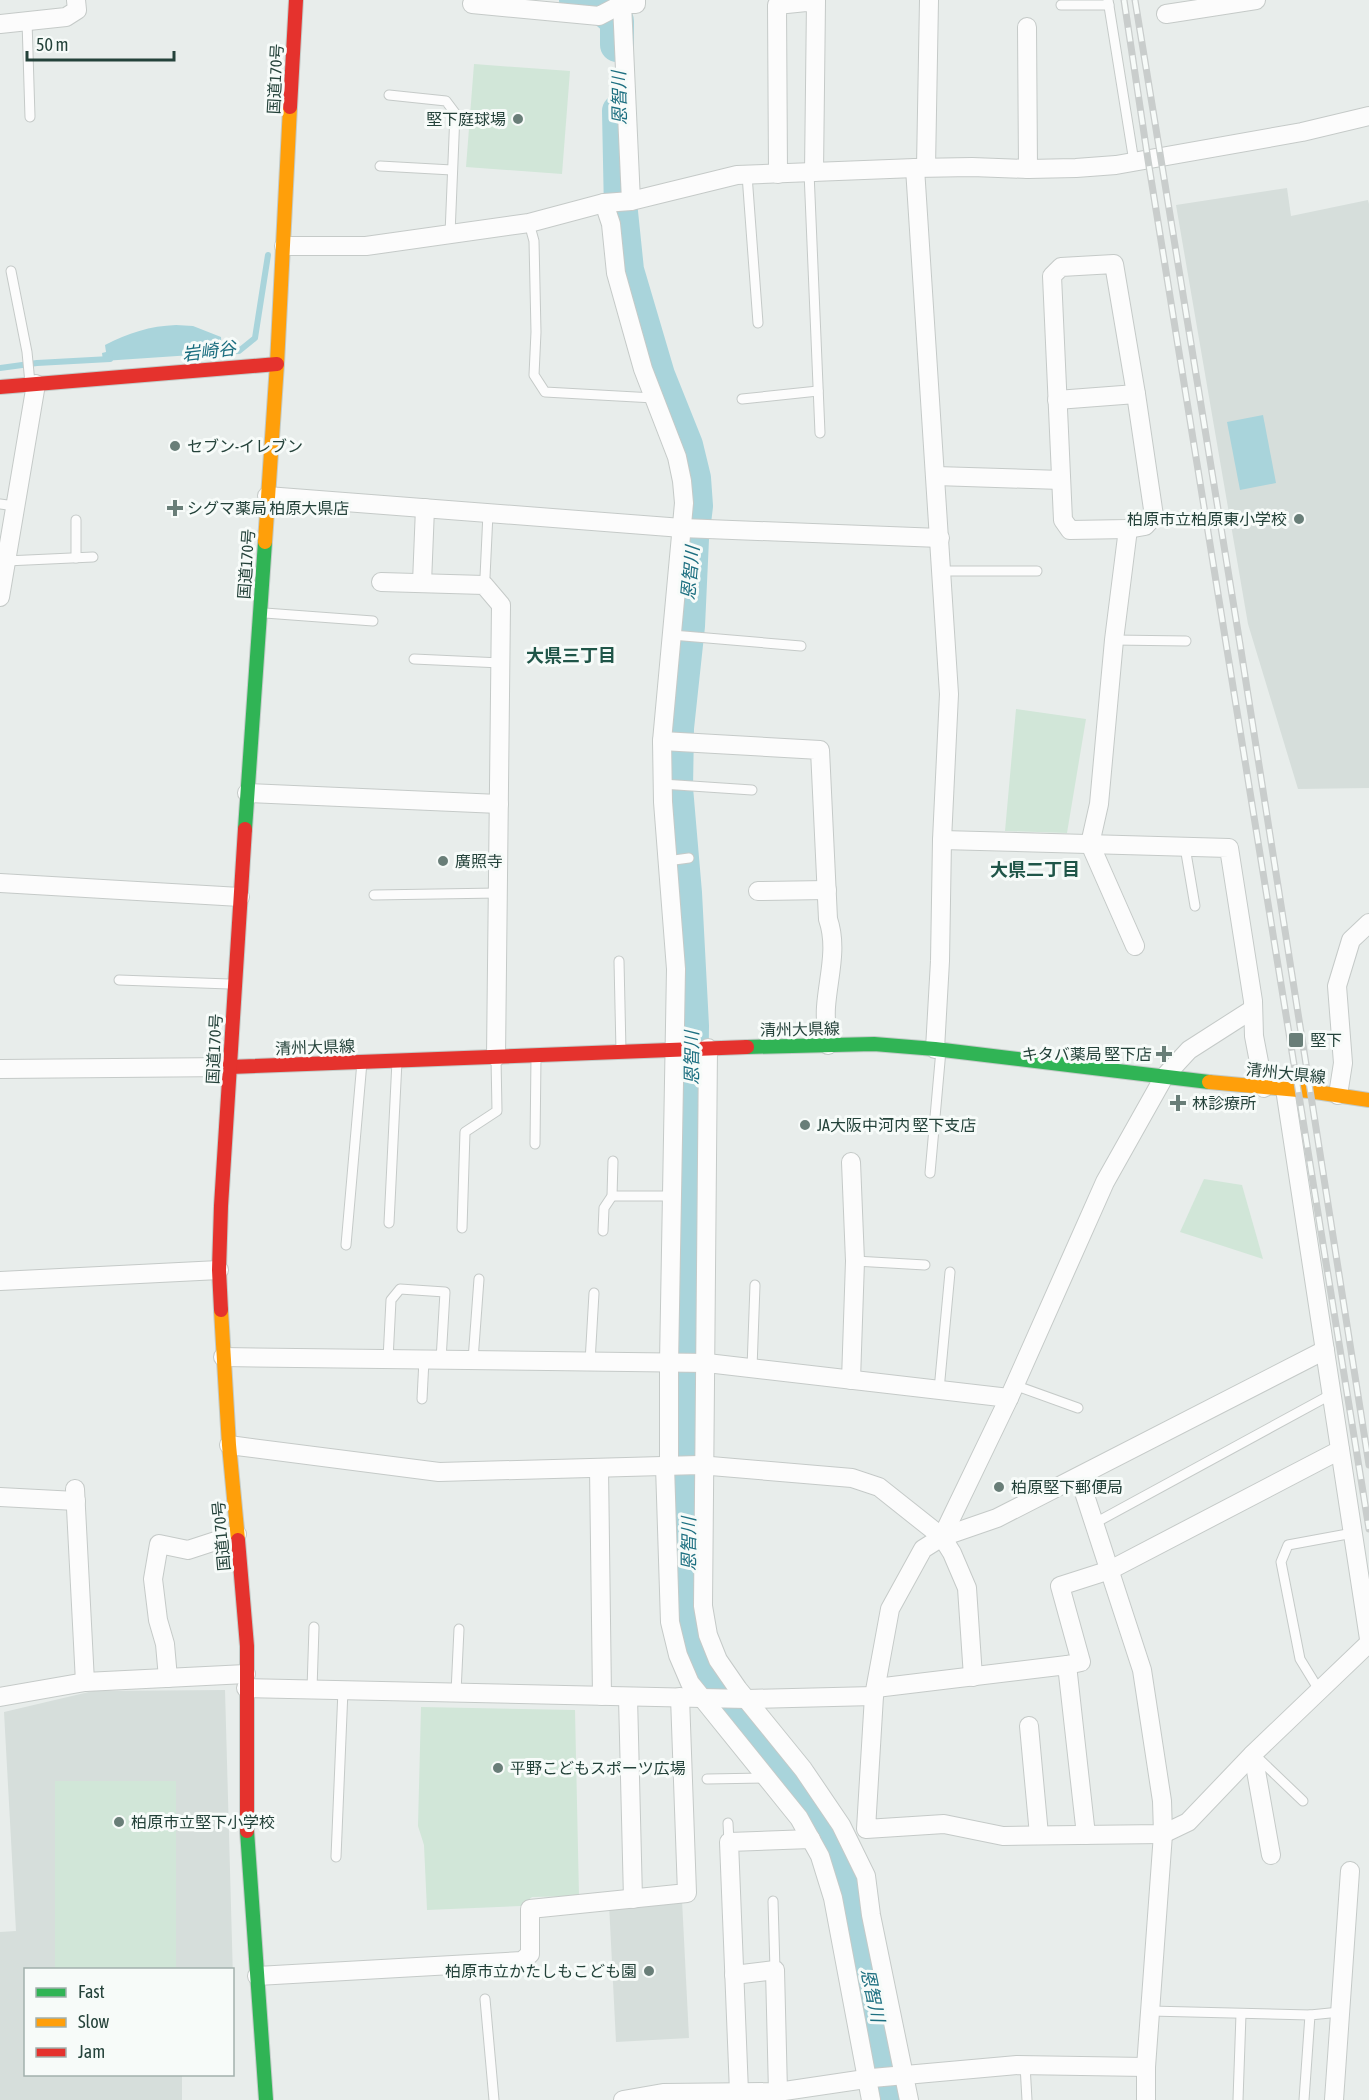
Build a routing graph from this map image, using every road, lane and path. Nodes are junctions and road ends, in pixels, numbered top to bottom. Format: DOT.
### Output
graph roads {
  1 [pos="76,0"];
  2 [pos="296,0"];
  3 [pos="929,0"];
  4 [pos="1256,0"];
  5 [pos="1108,2"];
  6 [pos="472,4"];
  7 [pos="1061,5"];
  8 [pos="1189,5"];
  9 [pos="617,8"];
  10 [pos="1166,14"];
  11 [pos="27,21"];
  12 [pos="0,24"];
  13 [pos="1027,27"];
  14 [pos="389,95"];
  15 [pos="1369,116"];
  16 [pos="30,117"];
  17 [pos="1134,162"];
  18 [pos="380,166"];
  19 [pos="921,168"];
  20 [pos="1028,169"];
  21 [pos="452,170"];
  22 [pos="812,172"];
  23 [pos="778,174"];
  24 [pos="747,175"];
  25 [pos="618,202"];
  26 [pos="529,223"];
  27 [pos="450,234"];
  28 [pos="284,246"];
  29 [pos="11,271"];
  30 [pos="758,323"];
  31 [pos="277,364"];
  32 [pos="33,385"];
  33 [pos="0,387"];
  34 [pos="818,391"];
  35 [pos="1136,394"];
  36 [pos="654,398"];
  37 [pos="742,399"];
  38 [pos="1058,400"];
  39 [pos="820,433"];
  40 [pos="936,476"];
  41 [pos="1061,480"];
  42 [pos="267,496"];
  43 [pos="8,505"];
  44 [pos="424,508"];
  45 [pos="488,513"];
  46 [pos="76,520"];
  47 [pos="688,528"];
  48 [pos="1128,529"];
  49 [pos="940,538"];
  50 [pos="93,557"];
  51 [pos="76,558"];
  52 [pos="6,561"];
  53 [pos="942,571"];
  54 [pos="1037,571"];
  55 [pos="485,577"];
  56 [pos="381,582"];
  57 [pos="422,583"];
  58 [pos="0,597"];
  59 [pos="259,612"];
  60 [pos="373,621"];
  61 [pos="675,636"];
  62 [pos="1114,640"];
  63 [pos="1186,641"];
  64 [pos="801,646"];
  65 [pos="414,659"];
  66 [pos="501,663"];
  67 [pos="671,741"];
  68 [pos="664,784"];
  69 [pos="752,790"];
  70 [pos="247,793"];
  71 [pos="499,804"];
  72 [pos="942,840"];
  73 [pos="1090,844"];
  74 [pos="1185,847"];
  75 [pos="689,858"];
  76 [pos="667,861"];
  77 [pos="0,883"];
  78 [pos="827,890"];
  79 [pos="758,891"];
  80 [pos="498,893"];
  81 [pos="374,895"];
  82 [pos="240,897"];
  83 [pos="1195,906"];
  84 [pos="1369,923"];
  85 [pos="1135,946"];
  86 [pos="619,961"];
  87 [pos="119,980"];
  88 [pos="234,985"];
  89 [pos="1253,1009"];
  90 [pos="828,1045"];
  91 [pos="706,1048"];
  92 [pos="938,1049"];
  93 [pos="678,1050"];
  94 [pos="621,1052"];
  95 [pos="536,1056"];
  96 [pos="496,1057"];
  97 [pos="397,1060"];
  98 [pos="362,1062"];
  99 [pos="230,1067"];
  100 [pos="0,1069"];
  101 [pos="1164,1077"];
  102 [pos="1264,1088"];
  103 [pos="1285,1089"];
  104 [pos="1338,1095"];
  105 [pos="1369,1100"];
  106 [pos="535,1144"];
  107 [pos="613,1161"];
  108 [pos="851,1162"];
  109 [pos="930,1173"];
  110 [pos="612,1196"];
  111 [pos="673,1196"];
  112 [pos="389,1223"];
  113 [pos="462,1228"];
  114 [pos="603,1231"];
  115 [pos="346,1245"];
  116 [pos="855,1261"];
  117 [pos="925,1265"];
  118 [pos="219,1269"];
  119 [pos="950,1272"];
  120 [pos="479,1279"];
  121 [pos="0,1281"];
  122 [pos="755,1285"];
  123 [pos="594,1293"];
  124 [pos="1325,1350"];
  125 [pos="223,1357"];
  126 [pos="388,1359"];
  127 [pos="433,1360"];
  128 [pos="473,1360"];
  129 [pos="590,1362"];
  130 [pos="671,1363"];
  131 [pos="704,1363"];
  132 [pos="752,1368"];
  133 [pos="851,1380"];
  134 [pos="939,1390"];
  135 [pos="1012,1392"];
  136 [pos="1332,1394"];
  137 [pos="422,1399"];
  138 [pos="1078,1408"];
  139 [pos="229,1445"];
  140 [pos="1340,1450"];
  141 [pos="669,1466"];
  142 [pos="702,1466"];
  143 [pos="599,1468"];
  144 [pos="1079,1477"];
  145 [pos="0,1497"];
  146 [pos="1095,1522"];
  147 [pos="1353,1533"];
  148 [pos="237,1534"];
  149 [pos="942,1537"];
  150 [pos="1110,1570"];
  151 [pos="314,1627"];
  152 [pos="459,1629"];
  153 [pos="1369,1639"];
  154 [pos="1369,1643"];
  155 [pos="1067,1665"];
  156 [pos="974,1677"];
  157 [pos="168,1678"];
  158 [pos="246,1681"];
  159 [pos="85,1682"];
  160 [pos="312,1689"];
  161 [pos="343,1690"];
  162 [pos="1319,1690"];
  163 [pos="456,1692"];
  164 [pos="875,1692"];
  165 [pos="602,1696"];
  166 [pos="628,1696"];
  167 [pos="0,1697"];
  168 [pos="680,1697"];
  169 [pos="707,1698"];
  170 [pos="742,1699"];
  171 [pos="1029,1726"];
  172 [pos="1253,1754"];
  173 [pos="766,1778"];
  174 [pos="707,1779"];
  175 [pos="1303,1802"];
  176 [pos="728,1823"];
  177 [pos="866,1829"];
  178 [pos="1162,1834"];
  179 [pos="1039,1835"];
  180 [pos="1086,1835"];
  181 [pos="811,1839"];
  182 [pos="729,1842"];
  183 [pos="855,1854"];
  184 [pos="1271,1855"];
  185 [pos="336,1857"];
  186 [pos="1350,1871"];
  187 [pos="633,1899"];
  188 [pos="773,1901"];
  189 [pos="775,1971"];
  190 [pos="734,1975"];
  191 [pos="257,1976"];
  192 [pos="485,1999"];
  193 [pos="1150,2012"];
  194 [pos="1340,2012"];
  195 [pos="1241,2013"];
  196 [pos="1310,2015"];
  197 [pos="1025,2065"];
  198 [pos="1146,2067"];
  199 [pos="900,2075"];
  200 [pos="869,2078"];
  201 [pos="739,2092"];
  202 [pos="778,2092"];
  203 [pos="631,2099"];
  204 [pos="266,2100"];
  205 [pos="495,2100"];
  206 [pos="871,2100"];
  207 [pos="909,2100"];
  208 [pos="1027,2100"];
  209 [pos="1146,2100"];
  210 [pos="1238,2100"];
  211 [pos="1304,2100"];
  212 [pos="1334,2100"];
  1 -- 11 [label="street"];
  2 -- 28 [label="main road, 国道170号"];
  3 -- 19 [label="street"];
  4 -- 8 [label="street"];
  5 -- 7 [label="lane"];
  5 -- 17 [label="lane"];
  6 -- 9 [label="street"];
  8 -- 10 [label="street"];
  9 -- 25 [label="street"];
  11 -- 12 [label="street"];
  11 -- 16 [label="lane"];
  13 -- 20 [label="street"];
  14 -- 21 [label="lane"];
  15 -- 17 [label="street"];
  17 -- 20 [label="street"];
  18 -- 21 [label="lane"];
  19 -- 20 [label="street"];
  19 -- 22 [label="street"];
  19 -- 40 [label="street"];
  21 -- 27 [label="lane"];
  22 -- 23 [label="street"];
  22 -- 23 [label="street"];
  22 -- 34 [label="lane"];
  23 -- 24 [label="street"];
  24 -- 25 [label="street"];
  24 -- 30 [label="lane"];
  25 -- 26 [label="street"];
  25 -- 36 [label="street"];
  26 -- 27 [label="street"];
  26 -- 36 [label="lane"];
  27 -- 28 [label="street"];
  28 -- 31 [label="main road, 国道170号"];
  29 -- 32 [label="lane"];
  31 -- 32 [label="main road"];
  31 -- 42 [label="main road, 国道170号"];
  32 -- 33 [label="main road"];
  32 -- 43 [label="street"];
  34 -- 37 [label="lane"];
  34 -- 39 [label="lane"];
  35 -- 38 [label="street"];
  35 -- 38 [label="street"];
  35 -- 48 [label="street"];
  36 -- 47 [label="street"];
  38 -- 41 [label="street"];
  40 -- 41 [label="street"];
  40 -- 49 [label="street"];
  41 -- 48 [label="street"];
  42 -- 44 [label="street"];
  42 -- 59 [label="main road, 国道170号"];
  43 -- 52 [label="street"];
  44 -- 45 [label="street"];
  44 -- 57 [label="street"];
  45 -- 47 [label="street"];
  45 -- 55 [label="lane"];
  46 -- 51 [label="lane"];
  47 -- 49 [label="street"];
  47 -- 61 [label="street"];
  48 -- 62 [label="street"];
  49 -- 53 [label="street"];
  50 -- 51 [label="lane"];
  51 -- 52 [label="lane"];
  52 -- 58 [label="street"];
  53 -- 54 [label="lane"];
  53 -- 72 [label="street"];
  56 -- 57 [label="street"];
  57 -- 66 [label="street"];
  59 -- 60 [label="lane"];
  59 -- 70 [label="main road, 国道170号"];
  61 -- 64 [label="lane"];
  61 -- 67 [label="street"];
  62 -- 63 [label="lane"];
  62 -- 73 [label="street"];
  65 -- 66 [label="lane"];
  66 -- 71 [label="street"];
  67 -- 68 [label="street"];
  67 -- 78 [label="street"];
  68 -- 69 [label="lane"];
  68 -- 76 [label="street"];
  70 -- 71 [label="street"];
  70 -- 82 [label="main road, 国道170号"];
  71 -- 80 [label="street"];
  72 -- 73 [label="street"];
  72 -- 92 [label="street"];
  73 -- 74 [label="street"];
  73 -- 85 [label="street"];
  74 -- 83 [label="lane"];
  74 -- 89 [label="street"];
  75 -- 76 [label="lane"];
  76 -- 93 [label="street"];
  77 -- 82 [label="street"];
  78 -- 79 [label="street"];
  78 -- 90 [label="street"];
  80 -- 81 [label="lane"];
  80 -- 96 [label="street"];
  82 -- 88 [label="main road, 国道170号"];
  84 -- 104 [label="street"];
  86 -- 94 [label="lane"];
  87 -- 88 [label="lane"];
  88 -- 99 [label="main road, 国道170号"];
  89 -- 101 [label="street"];
  89 -- 102 [label="street"];
  90 -- 91 [label="main road, 清州大県線"];
  90 -- 92 [label="main road, 清州大県線"];
  91 -- 93 [label="main road, 清州大県線"];
  91 -- 131 [label="street"];
  92 -- 101 [label="main road, 清州大県線"];
  92 -- 109 [label="lane"];
  93 -- 94 [label="main road, 清州大県線"];
  93 -- 111 [label="street"];
  94 -- 95 [label="main road, 清州大県線"];
  95 -- 96 [label="main road, 清州大県線"];
  95 -- 106 [label="lane"];
  96 -- 97 [label="main road, 清州大県線"];
  96 -- 113 [label="lane"];
  97 -- 98 [label="main road, 清州大県線"];
  97 -- 112 [label="lane"];
  98 -- 99 [label="main road, 清州大県線"];
  98 -- 115 [label="lane"];
  99 -- 100 [label="street"];
  99 -- 118 [label="main road, 国道170号"];
  101 -- 102 [label="main road, 清州大県線"];
  101 -- 135 [label="street"];
  102 -- 103 [label="main road, 清州大県線"];
  103 -- 104 [label="main road, 清州大県線"];
  103 -- 124 [label="street"];
  104 -- 105 [label="main road, 清州大県線"];
  107 -- 110 [label="lane"];
  108 -- 116 [label="street"];
  110 -- 111 [label="lane"];
  110 -- 114 [label="lane"];
  111 -- 130 [label="street"];
  116 -- 117 [label="lane"];
  116 -- 133 [label="street"];
  118 -- 121 [label="street"];
  118 -- 125 [label="main road, 国道170号"];
  119 -- 134 [label="lane"];
  120 -- 128 [label="lane"];
  122 -- 132 [label="lane"];
  123 -- 129 [label="lane"];
  124 -- 136 [label="street"];
  124 -- 144 [label="street"];
  125 -- 126 [label="street"];
  125 -- 139 [label="main road, 国道170号"];
  126 -- 127 [label="street"];
  126 -- 127 [label="lane"];
  127 -- 128 [label="street"];
  127 -- 137 [label="lane"];
  128 -- 129 [label="street"];
  129 -- 130 [label="street"];
  130 -- 131 [label="street"];
  130 -- 141 [label="street"];
  131 -- 132 [label="street"];
  131 -- 142 [label="street"];
  132 -- 133 [label="street"];
  133 -- 134 [label="street"];
  134 -- 135 [label="street"];
  135 -- 138 [label="lane"];
  135 -- 149 [label="street"];
  136 -- 140 [label="street"];
  136 -- 146 [label="lane"];
  139 -- 143 [label="street"];
  139 -- 148 [label="main road, 国道170号"];
  140 -- 147 [label="street"];
  140 -- 150 [label="street"];
  141 -- 142 [label="street"];
  141 -- 143 [label="street"];
  141 -- 169 [label="street"];
  142 -- 149 [label="street"];
  142 -- 170 [label="street"];
  143 -- 165 [label="street"];
  144 -- 146 [label="street"];
  144 -- 149 [label="street"];
  145 -- 159 [label="street"];
  146 -- 150 [label="street"];
  147 -- 153 [label="street"];
  147 -- 162 [label="lane"];
  148 -- 157 [label="street"];
  148 -- 158 [label="main road, 国道170号"];
  149 -- 156 [label="street"];
  149 -- 164 [label="street"];
  150 -- 155 [label="street"];
  150 -- 178 [label="street"];
  151 -- 160 [label="lane"];
  152 -- 163 [label="lane"];
  154 -- 162 [label="street"];
  155 -- 156 [label="street"];
  155 -- 180 [label="street"];
  156 -- 164 [label="street"];
  157 -- 158 [label="street"];
  157 -- 159 [label="street"];
  158 -- 160 [label="street"];
  158 -- 191 [label="main road, 国道170号"];
  159 -- 167 [label="street"];
  160 -- 161 [label="street"];
  161 -- 163 [label="street"];
  161 -- 185 [label="lane"];
  162 -- 172 [label="street"];
  163 -- 165 [label="street"];
  164 -- 170 [label="street"];
  164 -- 177 [label="street"];
  165 -- 166 [label="street"];
  166 -- 168 [label="street"];
  166 -- 187 [label="street"];
  168 -- 169 [label="street"];
  168 -- 187 [label="street"];
  169 -- 170 [label="street"];
  169 -- 173 [label="street"];
  170 -- 183 [label="street"];
  171 -- 179 [label="street"];
  172 -- 175 [label="lane"];
  172 -- 178 [label="street"];
  172 -- 184 [label="street"];
  173 -- 174 [label="lane"];
  173 -- 181 [label="street"];
  176 -- 182 [label="lane"];
  177 -- 179 [label="street"];
  177 -- 183 [label="street"];
  178 -- 180 [label="street"];
  178 -- 193 [label="street"];
  179 -- 180 [label="street"];
  181 -- 182 [label="street"];
  181 -- 200 [label="street"];
  182 -- 190 [label="street"];
  183 -- 199 [label="street"];
  186 -- 194 [label="street"];
  187 -- 191 [label="street"];
  188 -- 189 [label="lane"];
  189 -- 190 [label="street"];
  189 -- 202 [label="street"];
  190 -- 201 [label="street"];
  191 -- 204 [label="main road, 国道170号"];
  192 -- 205 [label="lane"];
  193 -- 195 [label="lane"];
  193 -- 198 [label="street"];
  194 -- 196 [label="lane"];
  194 -- 212 [label="street"];
  195 -- 196 [label="lane"];
  195 -- 210 [label="lane"];
  196 -- 211 [label="lane"];
  197 -- 198 [label="street"];
  197 -- 199 [label="street"];
  197 -- 208 [label="lane"];
  198 -- 209 [label="street"];
  199 -- 200 [label="street"];
  199 -- 207 [label="street"];
  200 -- 202 [label="street"];
  200 -- 206 [label="street"];
  201 -- 202 [label="street"];
  201 -- 203 [label="street"];
}
